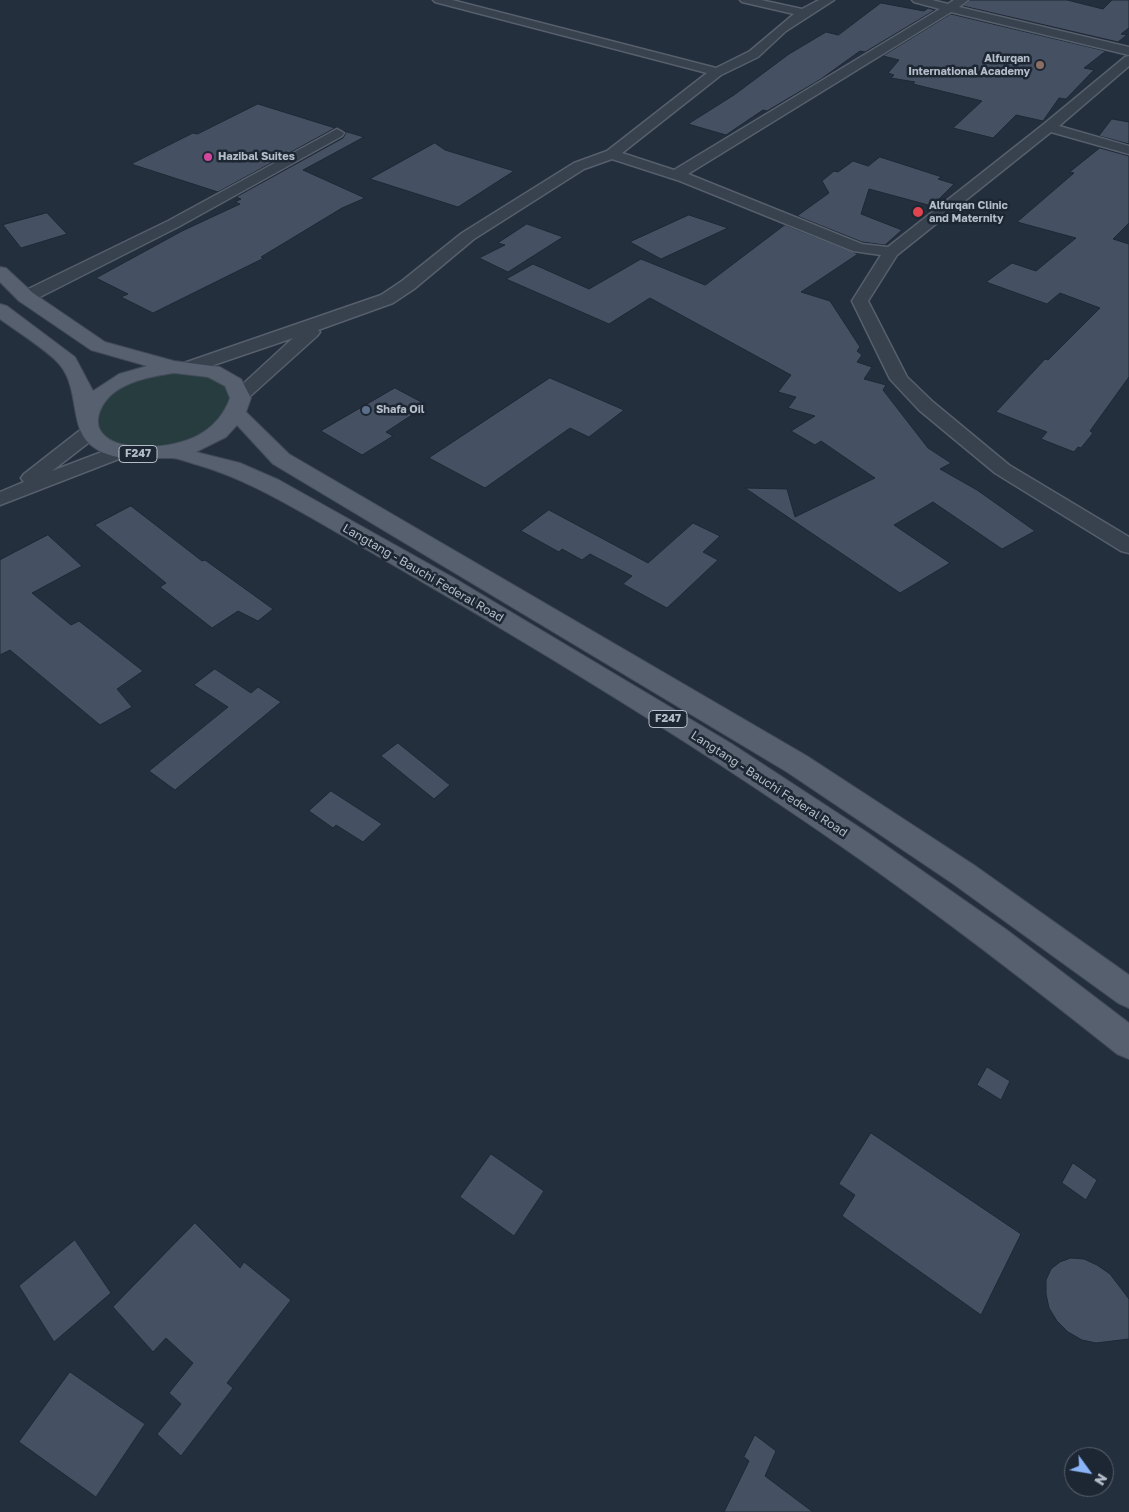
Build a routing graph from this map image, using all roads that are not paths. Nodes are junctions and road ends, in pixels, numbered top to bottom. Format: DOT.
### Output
graph roads {
  1 [pos="439,0"];
  2 [pos="746,0"];
  3 [pos="828,0"];
  4 [pos="918,0"];
  5 [pos="962,0"];
  6 [pos="948,7"];
  7 [pos="802,14"];
  8 [pos="1129,50"];
  9 [pos="1129,60"];
  10 [pos="717,72"];
  11 [pos="1049,127"];
  12 [pos="337,132"];
  13 [pos="1129,150"];
  14 [pos="612,154"];
  15 [pos="676,175"];
  16 [pos="890,252"];
  17 [pos="0,272"];
  18 [pos="26,296"];
  19 [pos="0,310"];
  20 [pos="322,322"];
  21 [pos="182,367"];
  22 [pos="239,404"];
  23 [pos="89,423"];
  24 [pos="122,452"];
  25 [pos="173,452"];
  26 [pos="4,497"];
  27 [pos="1129,546"];
  28 [pos="1129,993"];
  29 [pos="1129,1043"];
  1 -- 10 [label="street"];
  2 -- 7 [label="street"];
  3 -- 7 [label="street"];
  4 -- 6 [label="street"];
  5 -- 6 [label="street"];
  6 -- 8 [label="street"];
  6 -- 15 [label="street"];
  7 -- 10 [label="street"];
  9 -- 11 [label="street"];
  10 -- 14 [label="street"];
  11 -- 13 [label="street"];
  11 -- 16 [label="street"];
  12 -- 18 [label="street"];
  14 -- 15 [label="street"];
  14 -- 20 [label="street"];
  15 -- 16 [label="street"];
  16 -- 27 [label="street"];
  17 -- 18 [label="main road, F247"];
  18 -- 21 [label="main road, F247"];
  19 -- 23 [label="main road"];
  20 -- 21 [label="street"];
  20 -- 22 [label="street"];
  21 -- 22 [label="main road, F247"];
  21 -- 23 [label="main road, F247"];
  22 -- 25 [label="main road, F247"];
  22 -- 28 [label="main road, Langtang - Bauchi Federal Road / F247"];
  23 -- 24 [label="main road, F247"];
  23 -- 26 [label="street"];
  24 -- 25 [label="main road, F247"];
  24 -- 26 [label="street"];
  25 -- 29 [label="main road, Langtang - Bauchi Federal Road / F247"];
}
